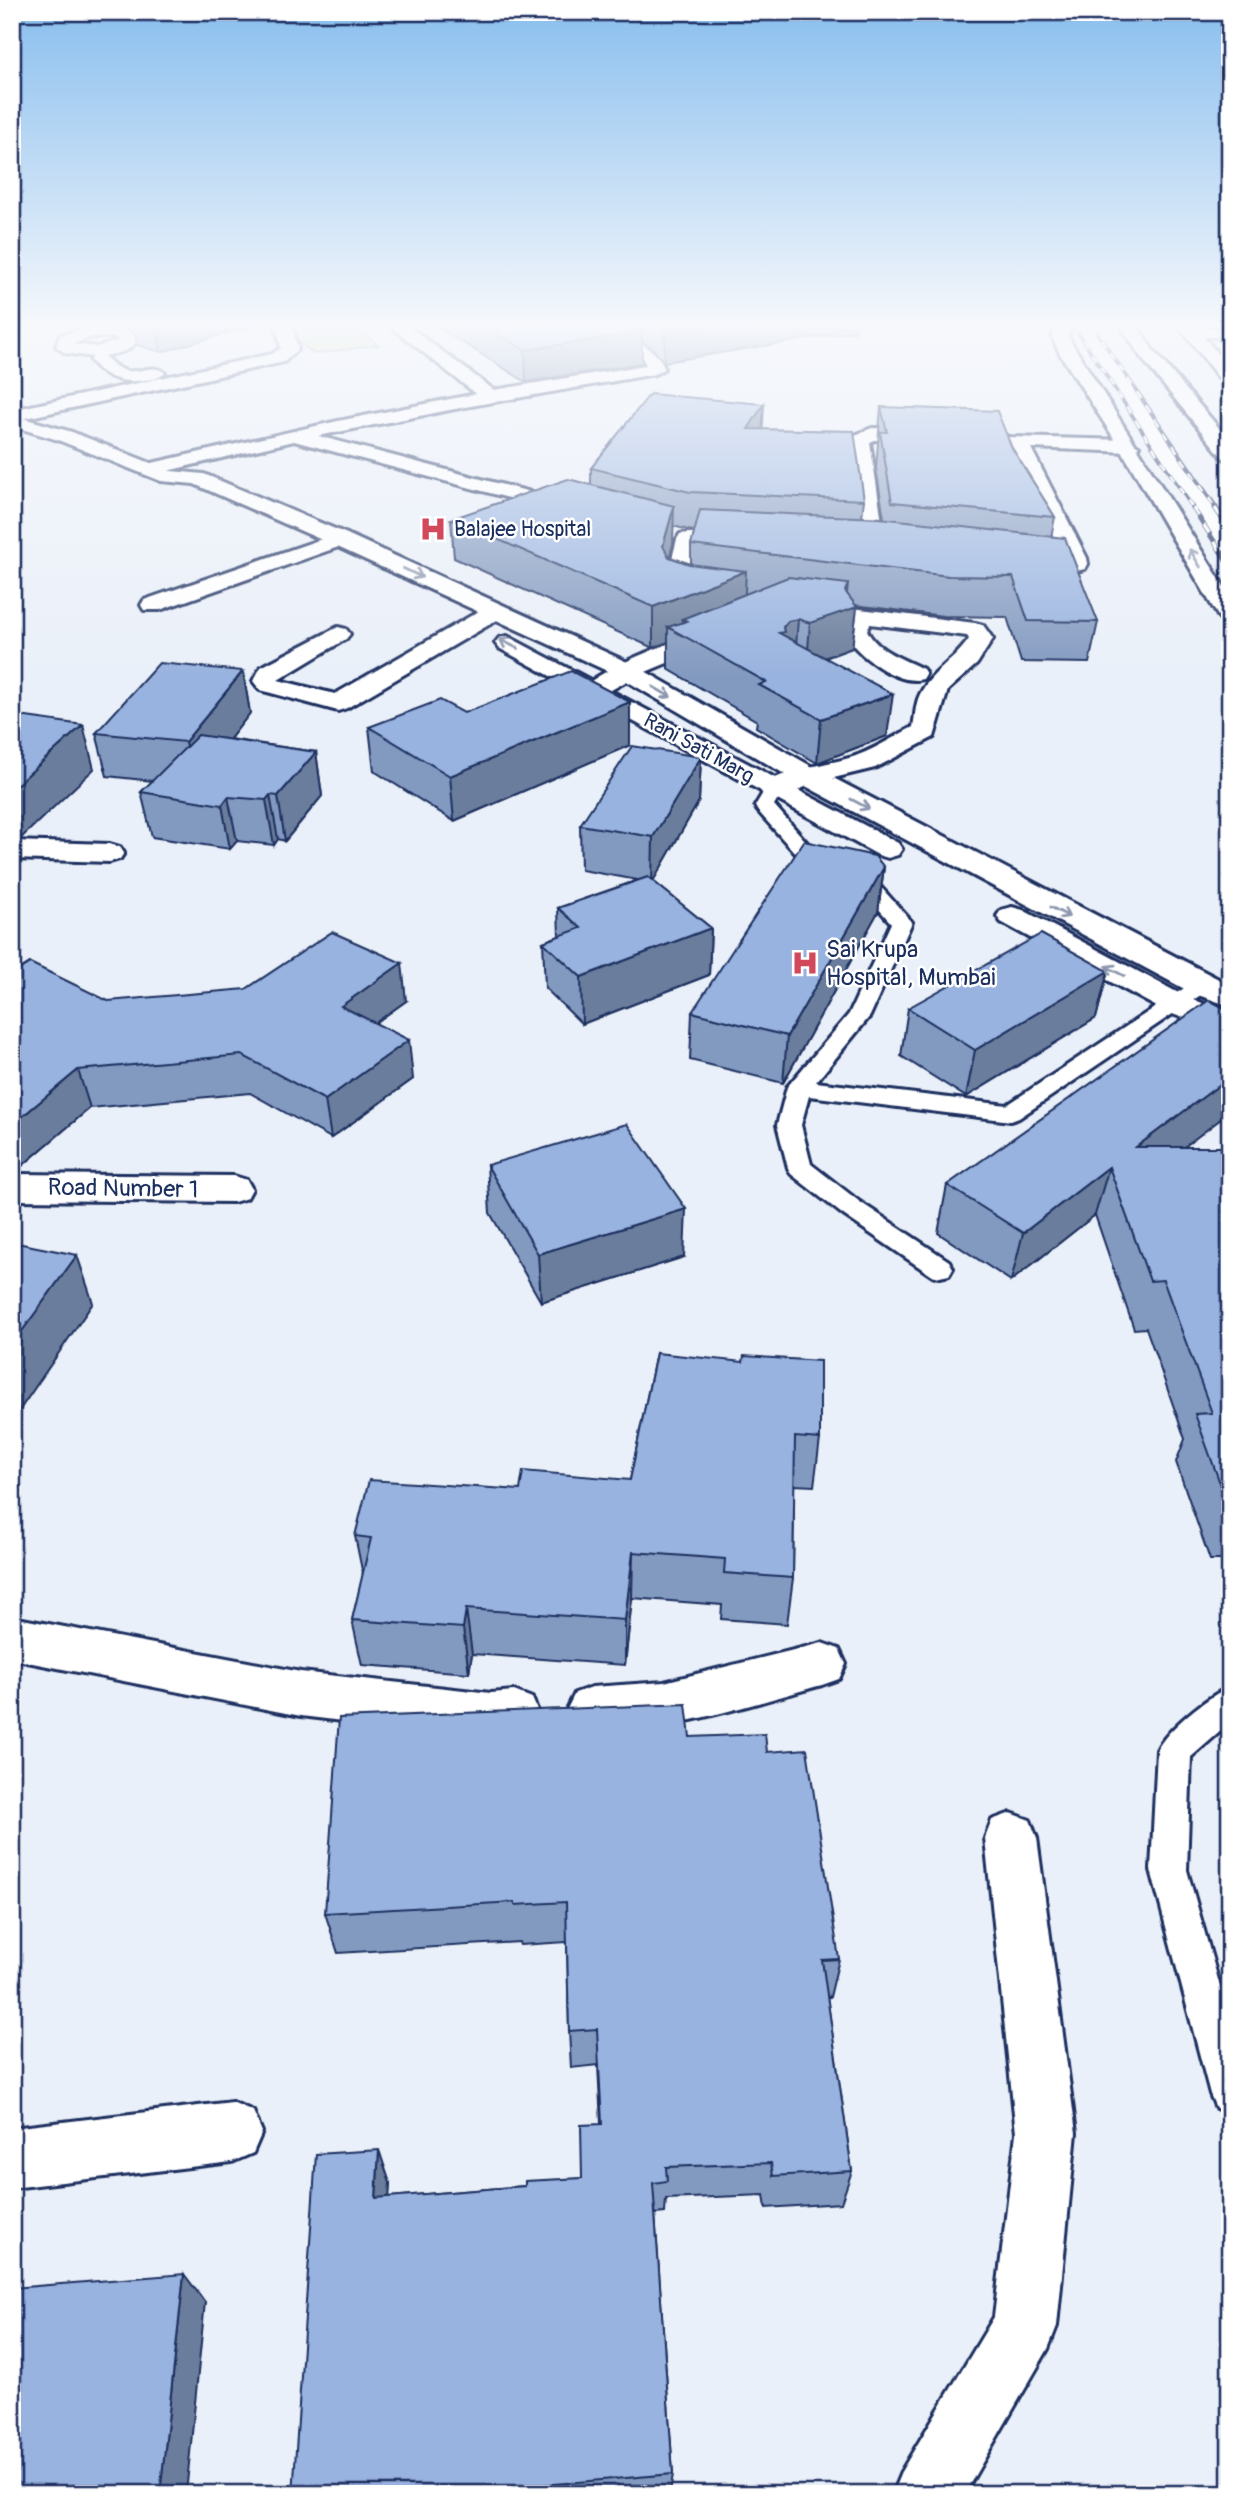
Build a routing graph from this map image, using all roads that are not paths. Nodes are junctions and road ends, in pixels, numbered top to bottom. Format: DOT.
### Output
graph roads {
  1 [pos="83,443"];
  2 [pos="261,443"];
  3 [pos="325,443"];
  4 [pos="861,443"];
  5 [pos="1013,443"];
  6 [pos="1040,443"];
  7 [pos="1127,443"];
  8 [pos="1162,443"];
  9 [pos="1129,446"];
  10 [pos="159,473"];
  11 [pos="596,515"];
  12 [pos="771,542"];
  13 [pos="330,543"];
  14 [pos="1230,545"];
  15 [pos="836,546"];
  16 [pos="875,548"];
  17 [pos="901,551"];
  18 [pos="1007,562"];
  19 [pos="715,598"];
  20 [pos="152,605"];
  21 [pos="782,607"];
  22 [pos="496,611"];
  23 [pos="863,616"];
  24 [pos="1230,616"];
  25 [pos="743,623"];
  26 [pos="472,625"];
  27 [pos="338,634"];
  28 [pos="627,671"];
  29 [pos="914,674"];
  30 [pos="594,689"];
  31 [pos="901,720"];
  32 [pos="925,731"];
  33 [pos="808,776"];
  34 [pos="774,790"];
  35 [pos="12,850"];
  36 [pos="948,852"];
  37 [pos="110,853"];
  38 [pos="920,866"];
  39 [pos="1203,986"];
  40 [pos="1230,996"];
  41 [pos="1175,1004"];
  42 [pos="1230,1025"];
  43 [pos="799,1087"];
  44 [pos="12,1186"];
  45 [pos="234,1189"];
  46 [pos="940,1268"];
  47 [pos="12,1638"];
  48 [pos="822,1664"];
  49 [pos="1230,1702"];
  50 [pos="1011,1838"];
  51 [pos="1230,2094"];
  52 [pos="232,2132"];
  53 [pos="12,2158"];
  54 [pos="926,2494"];
  1 -- 10 [label="main road, Rani Sati Marg"];
  2 -- 10 [label="main road"];
  3 -- 11 [label="main road"];
  4 -- 16 [label="main road"];
  5 -- 18 [label="main road"];
  6 -- 9 [label="main road"];
  7 -- 9 [label="main road"];
  8 -- 14 [label="main road"];
  24 -- 9 [label="main road, one-way"];
  10 -- 13 [label="main road, Rani Sati Marg"];
  12 -- 19 [label="main road"];
  13 -- 20 [label="main road"];
  13 -- 22 [label="main road, Rani Sati Marg, one-way"];
  13 -- 26 [label="main road, Rani Sati Marg"];
  15 -- 16 [label="main road"];
  16 -- 17 [label="main road"];
  21 -- 23 [label="main road"];
  22 -- 26 [label="main road"];
  22 -- 28 [label="main road, Rani Sati Marg"];
  23 -- 29 [label="main road"];
  23 -- 32 [label="main road"];
  25 -- 28 [label="main road"];
  26 -- 27 [label="main road"];
  30 -- 26 [label="main road, Rani Sati Marg, one-way"];
  28 -- 30 [label="main road"];
  28 -- 33 [label="main road, Rani Sati Marg, one-way"];
  30 -- 34 [label="main road, Rani Sati Marg"];
  31 -- 32 [label="main road"];
  32 -- 33 [label="main road"];
  33 -- 34 [label="main road"];
  33 -- 36 [label="main road, Rani Sati Marg, one-way"];
  34 -- 38 [label="main road, Rani Sati Marg"];
  34 -- 43 [label="lane"];
  35 -- 37 [label="main road"];
  36 -- 38 [label="main road"];
  36 -- 39 [label="main road, Rani Sati Marg, one-way"];
  41 -- 38 [label="main road, Rani Sati Marg, one-way"];
  39 -- 40 [label="main road, Rani Sati Marg"];
  39 -- 41 [label="lane"];
  41 -- 42 [label="main road, Rani Sati Marg"];
  41 -- 43 [label="lane"];
  43 -- 46 [label="lane"];
  44 -- 45 [label="main road, Road Number 1"];
  47 -- 48 [label="main road"];
  49 -- 51 [label="lane"];
  50 -- 54 [label="main road"];
  52 -- 53 [label="main road"];
}
